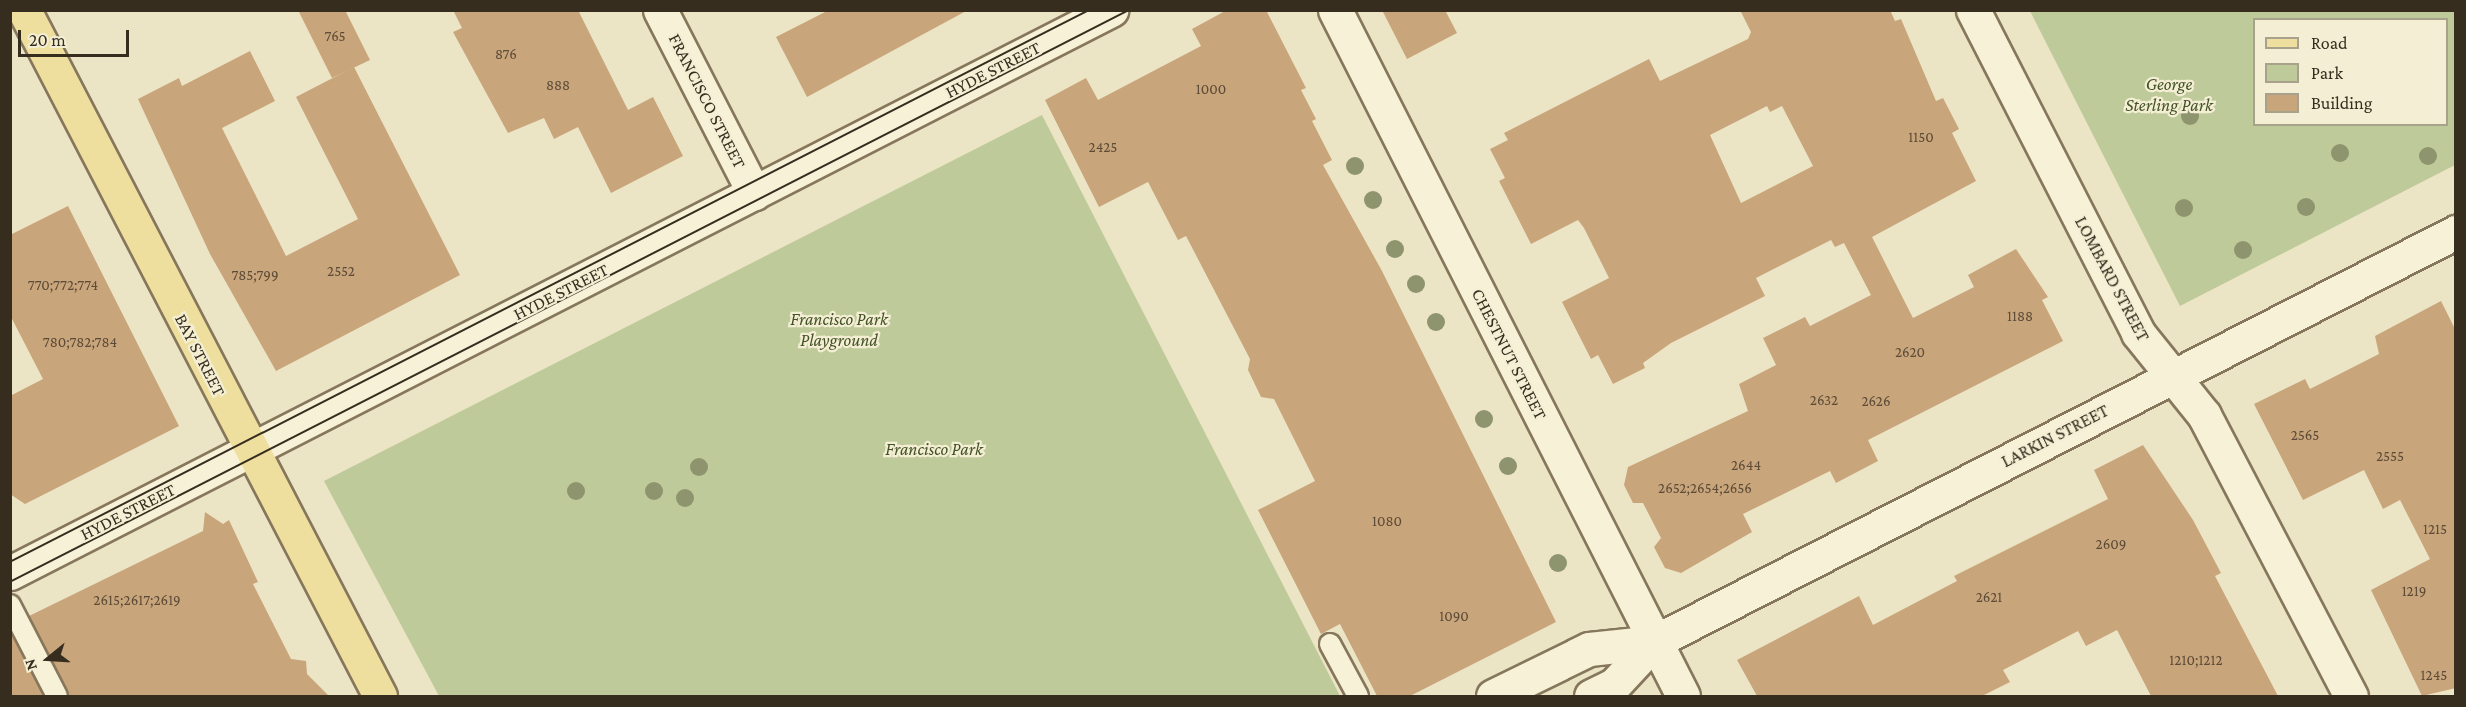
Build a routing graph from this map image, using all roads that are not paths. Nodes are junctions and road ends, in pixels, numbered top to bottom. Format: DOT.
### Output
graph roads {
  1 [pos="24,10"];
  2 [pos="660,10"];
  3 [pos="1111,10"];
  4 [pos="1335,10"];
  5 [pos="1973,10"];
  6 [pos="754,192"];
  7 [pos="2456,232"];
  8 [pos="2172,377"];
  9 [pos="248,450"];
  10 [pos="10,573"];
  11 [pos="10,605"];
  12 [pos="1654,642"];
  13 [pos="1330,644"];
  14 [pos="57,696"];
  15 [pos="380,696"];
  16 [pos="1358,696"];
  17 [pos="1492,696"];
  18 [pos="1591,696"];
  19 [pos="1683,696"];
  20 [pos="2351,696"];
  1 -- 9 [label="main road, BAY STREET"];
  2 -- 6 [label="street, FRANCISCO STREET"];
  3 -- 6 [label="street, HYDE STREET"];
  4 -- 12 [label="street, CHESTNUT STREET"];
  5 -- 8 [label="street, LOMBARD STREET"];
  6 -- 9 [label="street, HYDE STREET"];
  7 -- 8 [label="street, LARKIN STREET"];
  8 -- 12 [label="street, LARKIN STREET"];
  8 -- 20 [label="street, LOMBARD STREET"];
  9 -- 10 [label="street, HYDE STREET"];
  9 -- 15 [label="main road, BAY STREET"];
  11 -- 14 [label="lane"];
  12 -- 17 [label="street, LARKIN STREET"];
  12 -- 18 [label="street, LARKIN STREET"];
  12 -- 19 [label="street, CHESTNUT STREET"];
  13 -- 16 [label="lane"];
}
